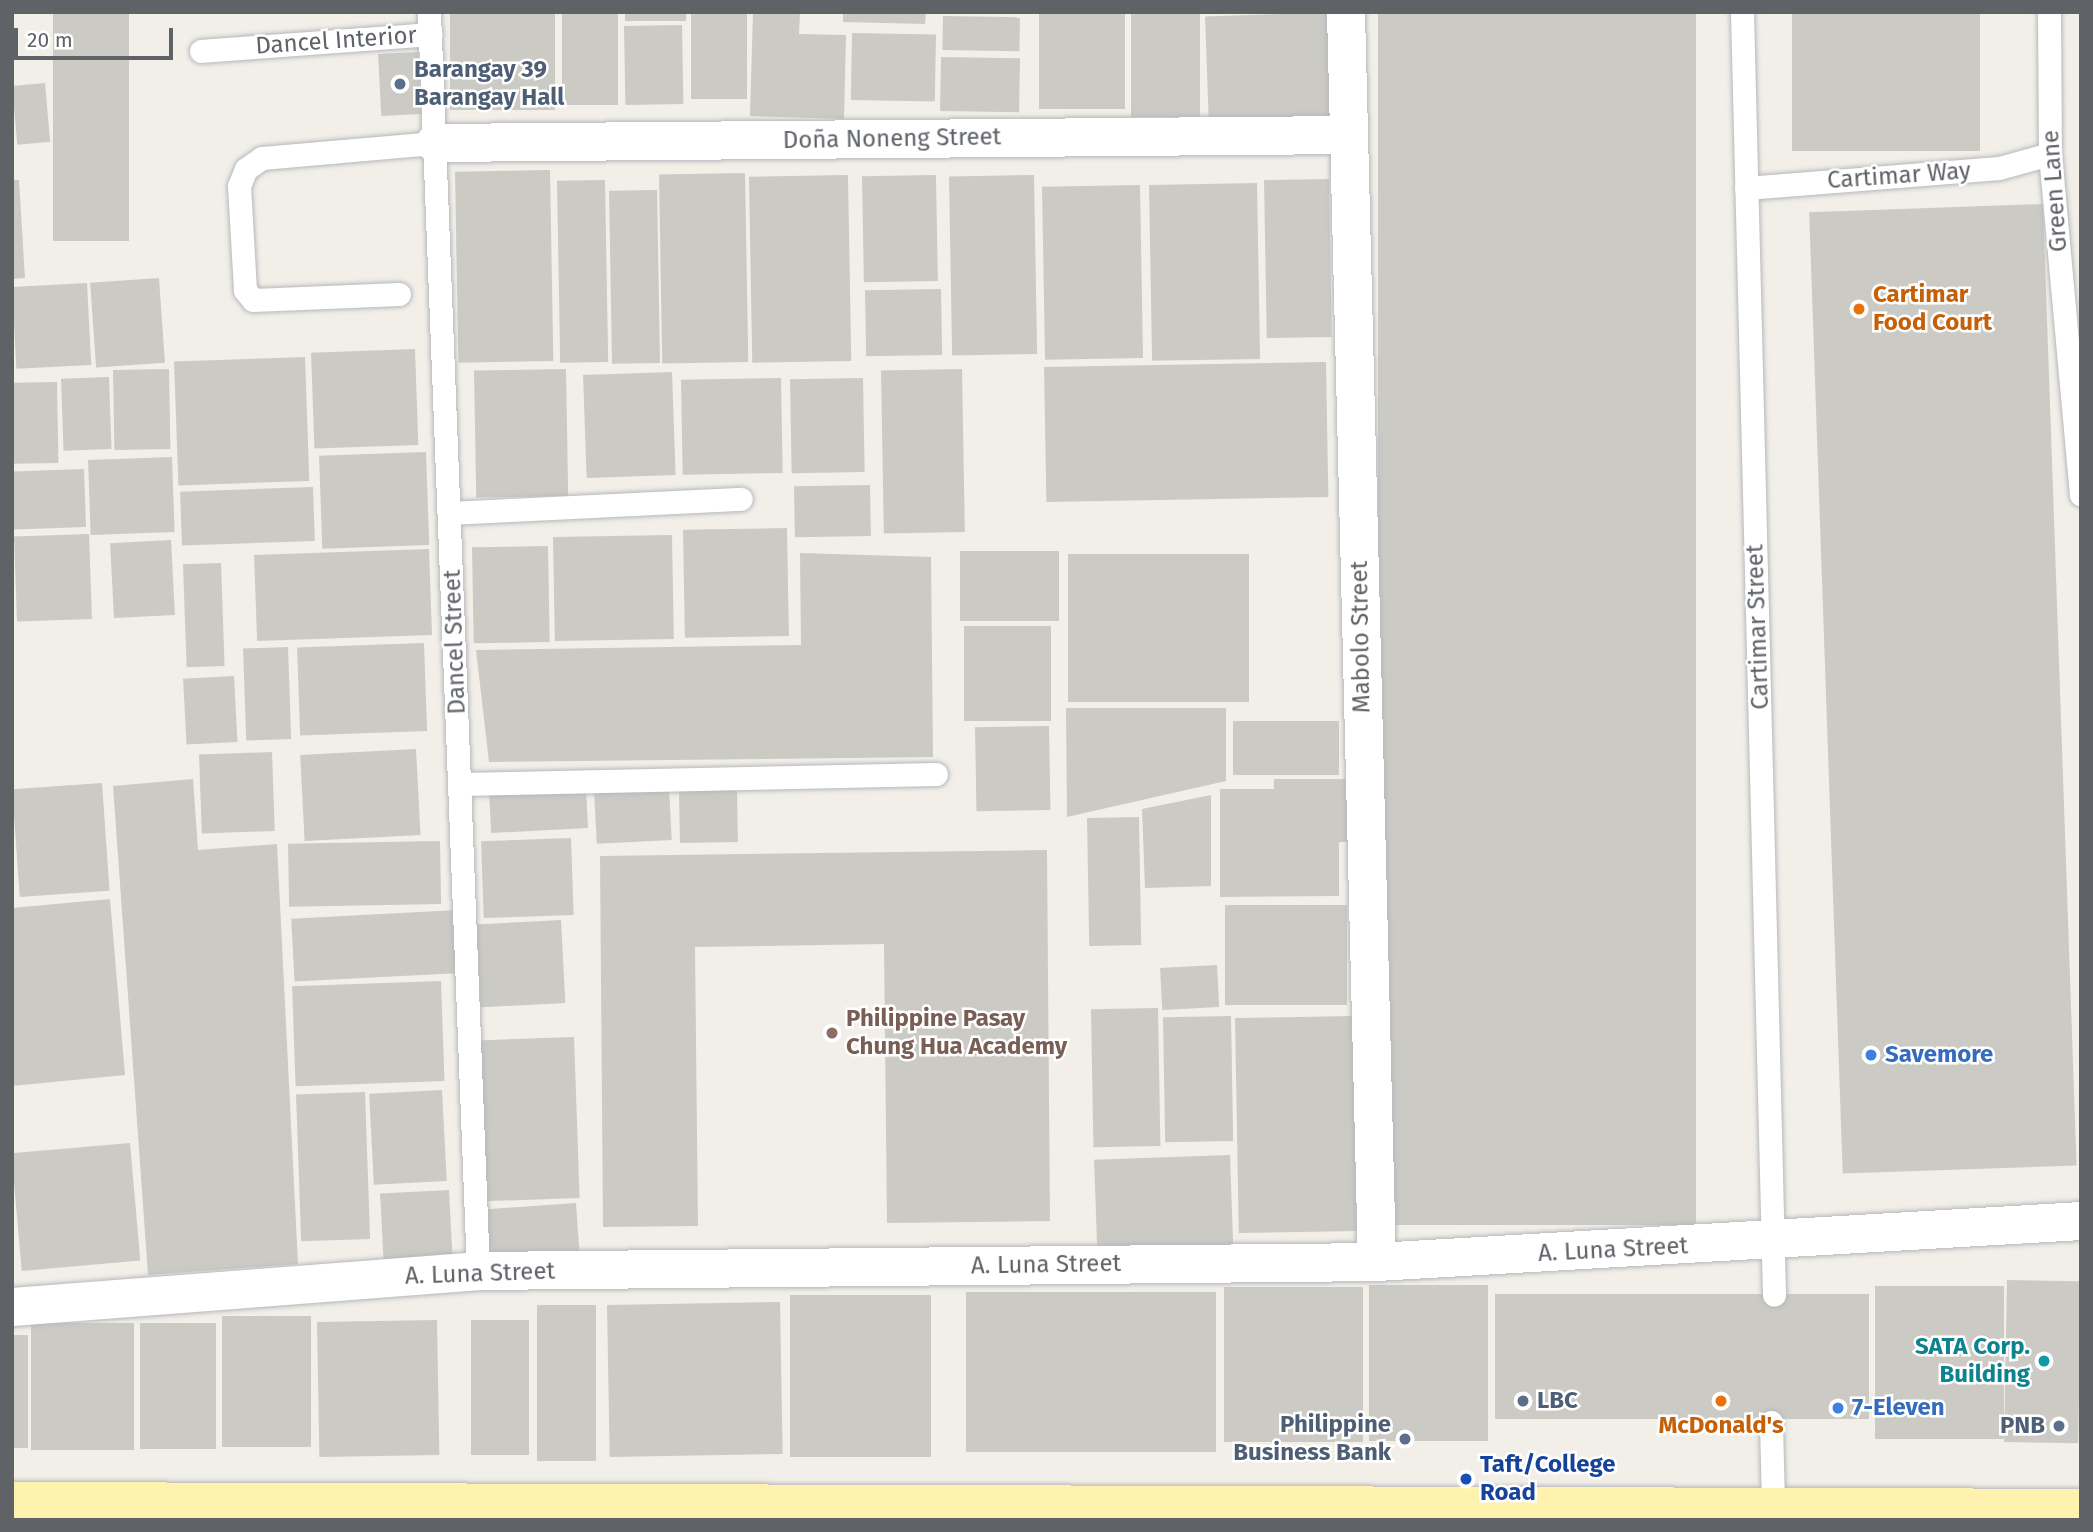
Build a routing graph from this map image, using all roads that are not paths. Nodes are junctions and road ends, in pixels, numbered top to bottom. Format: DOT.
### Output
graph roads {
  1 [pos="1346,12"];
  2 [pos="1742,12"];
  3 [pos="2049,12"];
  4 [pos="429,23"];
  5 [pos="201,51"];
  6 [pos="1348,135"];
  7 [pos="435,143"];
  8 [pos="2050,154"];
  9 [pos="1746,188"];
  10 [pos="399,294"];
  11 [pos="2081,495"];
  12 [pos="741,499"];
  13 [pos="450,513"];
  14 [pos="936,774"];
  15 [pos="461,784"];
  16 [pos="2081,1221"];
  17 [pos="1775,1242"];
  18 [pos="1377,1262"];
  19 [pos="478,1271"];
  20 [pos="1774,1295"];
  21 [pos="12,1307"];
  22 [pos="1770,1422"];
  23 [pos="12,1502"];
  24 [pos="1773,1505"];
  25 [pos="2081,1508"];
  26 [pos="596,1511"];
  27 [pos="1240,1512"];
  28 [pos="1718,1512"];
  1 -- 6 [label="street, Mabolo Street"];
  2 -- 9 [label="lane, Cartimar Street"];
  3 -- 8 [label="lane, Green Lane"];
  4 -- 5 [label="lane, Dancel Interior"];
  4 -- 7 [label="lane, Dancel Street"];
  6 -- 7 [label="street, Doña Noneng Street"];
  6 -- 18 [label="street, Mabolo Street"];
  7 -- 10 [label="lane"];
  7 -- 13 [label="lane, Dancel Street"];
  8 -- 9 [label="lane, Cartimar Way"];
  8 -- 11 [label="lane, Green Lane"];
  9 -- 17 [label="lane, Cartimar Street"];
  12 -- 13 [label="lane"];
  13 -- 15 [label="lane, Dancel Street"];
  14 -- 15 [label="lane"];
  15 -- 19 [label="lane, Dancel Street"];
  16 -- 17 [label="street, A. Luna Street"];
  17 -- 18 [label="street, A. Luna Street"];
  17 -- 20 [label="lane, Cartimar Street"];
  18 -- 19 [label="street, A. Luna Street"];
  19 -- 21 [label="street, A. Luna Street"];
  22 -- 24 [label="lane"];
  23 -- 26 [label="main road"];
  24 -- 25 [label="main road"];
  24 -- 28 [label="main road"];
  26 -- 27 [label="main road"];
  27 -- 28 [label="main road"];
}
